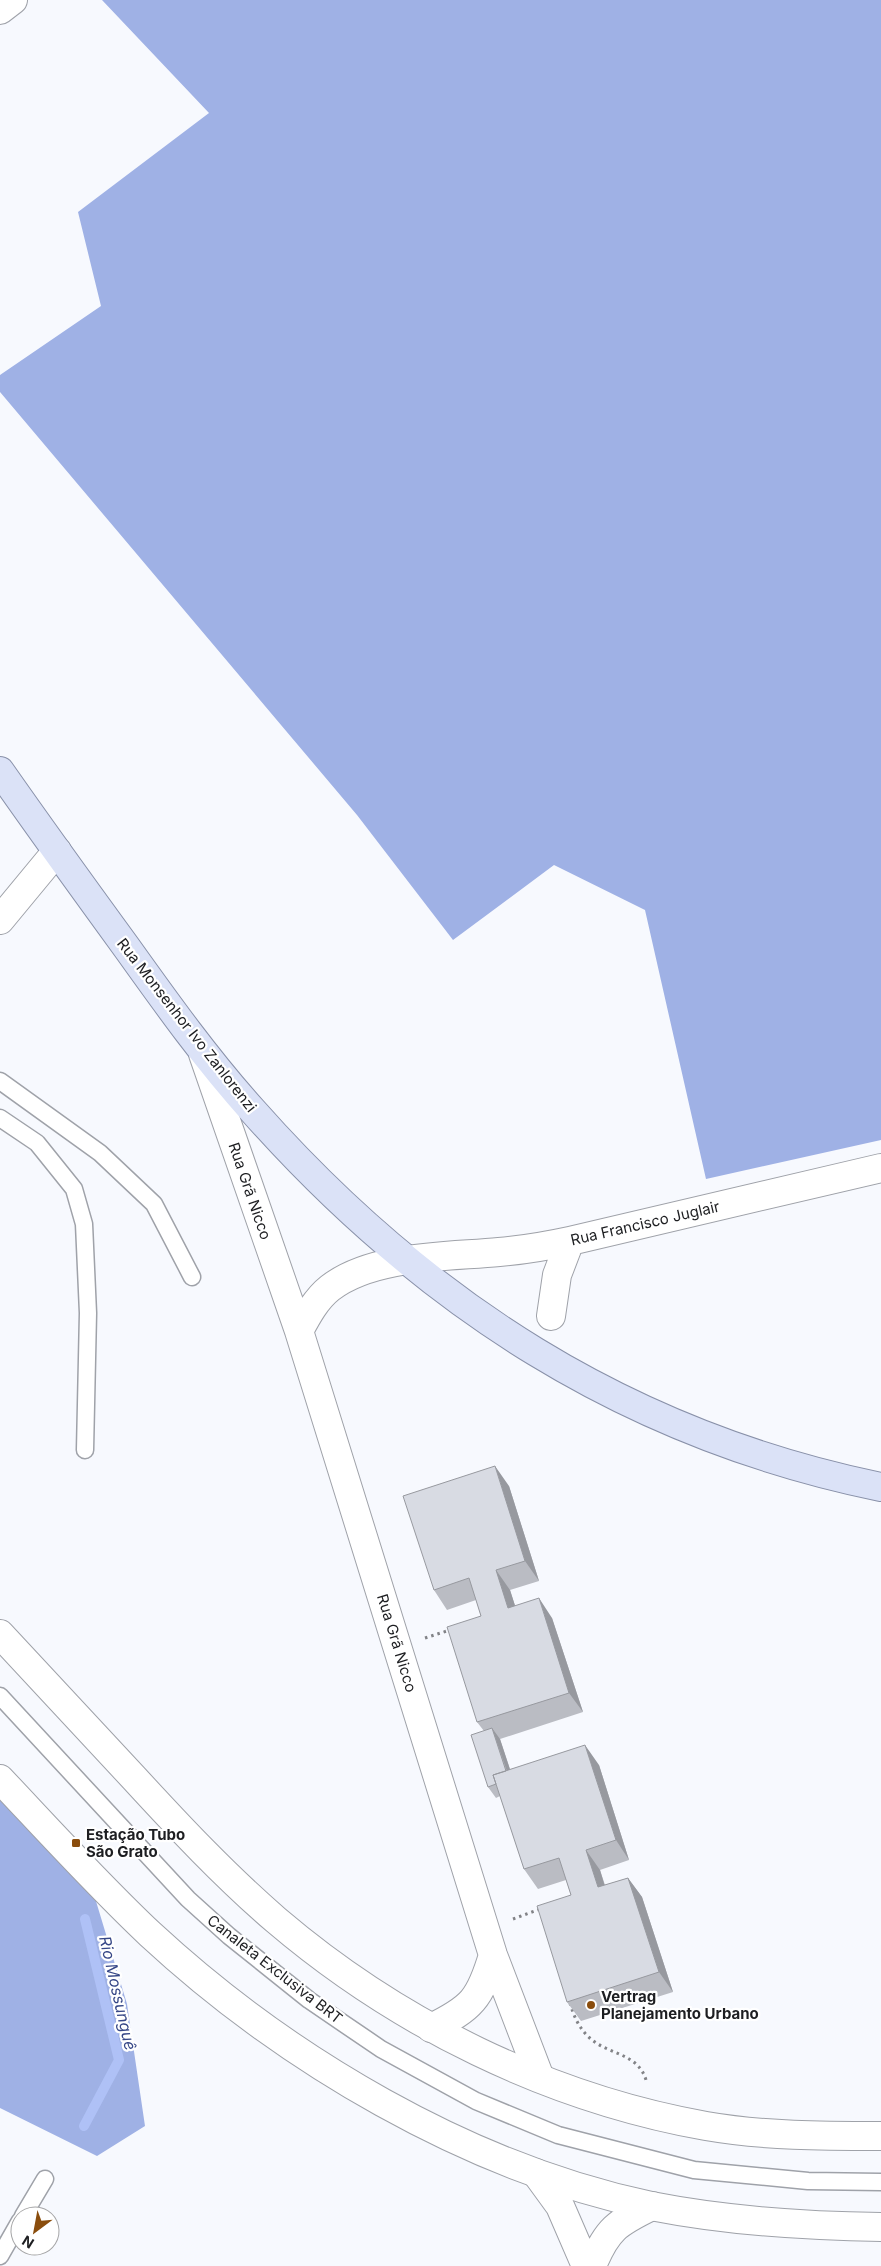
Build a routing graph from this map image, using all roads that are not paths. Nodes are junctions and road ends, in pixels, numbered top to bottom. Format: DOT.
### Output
graph roads {
  1 [pos="13,0"];
  2 [pos="0,10"];
  3 [pos="0,771"];
  4 [pos="57,852"];
  5 [pos="0,920"];
  6 [pos="202,1050"];
  7 [pos="0,1081"];
  8 [pos="0,1118"];
  9 [pos="881,1168"];
  10 [pos="570,1241"];
  11 [pos="405,1260"];
  12 [pos="192,1278"];
  13 [pos="551,1316"];
  14 [pos="299,1331"];
  15 [pos="86,1450"];
  16 [pos="881,1487"];
  17 [pos="0,1634"];
  18 [pos="0,1696"];
  19 [pos="0,1779"];
  20 [pos="493,1954"];
  21 [pos="431,2028"];
  22 [pos="540,2078"];
  23 [pos="881,2136"];
  24 [pos="536,2173"];
  25 [pos="45,2179"];
  26 [pos="881,2182"];
  27 [pos="29,2206"];
  28 [pos="652,2206"];
  29 [pos="881,2227"];
  30 [pos="10,2239"];
  31 [pos="0,2256"];
  32 [pos="586,2266"];
  33 [pos="592,2266"];
  1 -- 2 [label="street"];
  3 -- 4 [label="main road, Rua Monsenhor Ivo Zanlorenzi"];
  4 -- 5 [label="street"];
  4 -- 6 [label="main road, Rua Monsenhor Ivo Zanlorenzi"];
  6 -- 11 [label="main road, Rua Monsenhor Ivo Zanlorenzi"];
  6 -- 14 [label="street, Rua Grã Nicco"];
  7 -- 12 [label="lane"];
  8 -- 15 [label="lane"];
  9 -- 10 [label="street, Rua Francisco Juglair"];
  10 -- 11 [label="street, Rua Francisco Juglair"];
  10 -- 13 [label="street"];
  11 -- 14 [label="street"];
  11 -- 16 [label="main road, Rua Monsenhor Ivo Zanlorenzi"];
  14 -- 20 [label="street, Rua Grã Nicco"];
  17 -- 21 [label="street"];
  18 -- 26 [label="lane, Canaleta Exclusiva BRT"];
  19 -- 24 [label="street"];
  20 -- 21 [label="street"];
  20 -- 22 [label="street, Rua Grã Nicco"];
  21 -- 22 [label="street"];
  22 -- 23 [label="street"];
  24 -- 28 [label="street"];
  24 -- 32 [label="street"];
  25 -- 27 [label="lane"];
  28 -- 29 [label="street"];
  28 -- 33 [label="street"];
  30 -- 31 [label="lane"];
}
